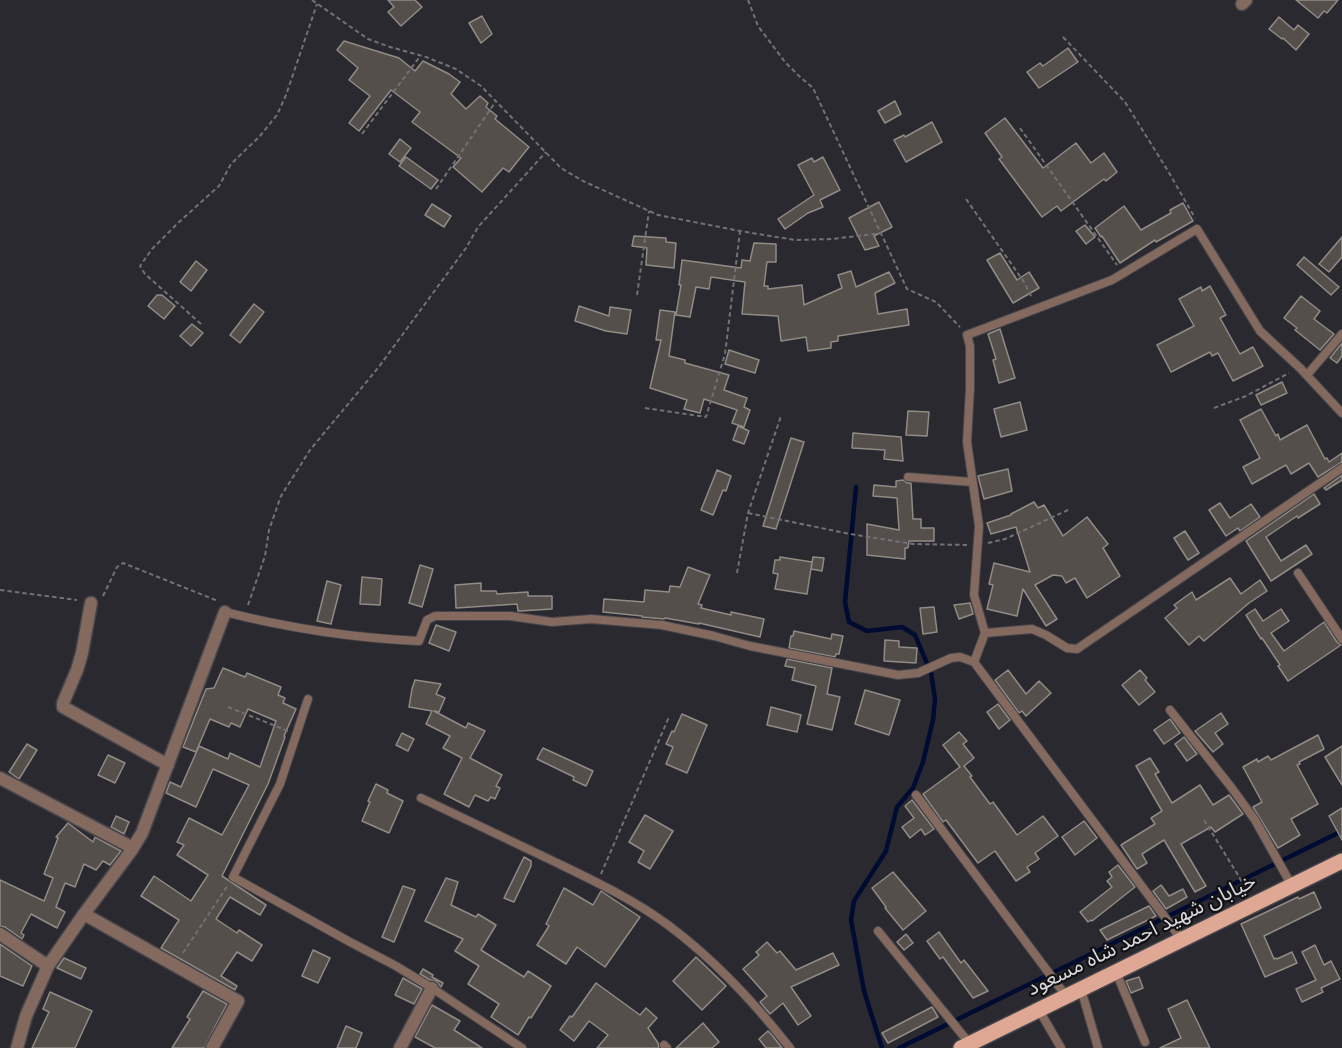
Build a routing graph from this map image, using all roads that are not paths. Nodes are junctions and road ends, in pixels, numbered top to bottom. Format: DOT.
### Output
graph roads {
  1 [pos="1342,334"];
  2 [pos="1306,375"];
  3 [pos="1342,412"];
  4 [pos="1342,468"];
  5 [pos="908,477"];
  6 [pos="972,482"];
  7 [pos="1298,573"];
  8 [pos="91,603"];
  9 [pos="225,612"];
  10 [pos="985,633"];
  11 [pos="1342,639"];
  12 [pos="974,662"];
  13 [pos="308,699"];
  14 [pos="1170,710"];
  15 [pos="168,765"];
  16 [pos="0,778"];
  17 [pos="916,795"];
  18 [pos="421,798"];
  19 [pos="133,848"];
  20 [pos="1342,861"];
  21 [pos="1292,886"];
  22 [pos="84,914"];
  23 [pos="878,931"];
  24 [pos="0,934"];
  25 [pos="1182,940"];
  26 [pos="48,966"];
  27 [pos="1116,972"];
  28 [pos="432,988"];
  29 [pos="1081,989"];
  30 [pos="1066,996"];
  31 [pos="1039,1010"];
  32 [pos="1144,1042"];
  33 [pos="971,1045"];
  34 [pos="17,1048"];
  35 [pos="212,1048"];
  36 [pos="400,1048"];
  37 [pos="522,1048"];
  38 [pos="790,1048"];
  39 [pos="1061,1048"];
  40 [pos="1098,1048"];
  1 -- 2 [label="lane"];
  2 -- 3 [label="lane"];
  2 -- 6 [label="lane"];
  4 -- 10 [label="lane"];
  5 -- 6 [label="lane"];
  6 -- 10 [label="lane"];
  7 -- 11 [label="lane"];
  8 -- 15 [label="street"];
  9 -- 12 [label="lane"];
  9 -- 15 [label="street"];
  10 -- 12 [label="lane"];
  12 -- 25 [label="lane"];
  13 -- 28 [label="lane"];
  14 -- 21 [label="lane"];
  15 -- 19 [label="street"];
  16 -- 19 [label="street"];
  17 -- 30 [label="lane"];
  18 -- 38 [label="lane"];
  19 -- 22 [label="street"];
  20 -- 21 [label="main road, خیابان شهید احمد شاه مسعود"];
  21 -- 25 [label="main road, خیابان شهید احمد شاه مسعود"];
  22 -- 26 [label="street"];
  22 -- 35 [label="street"];
  23 -- 33 [label="lane"];
  24 -- 26 [label="street"];
  25 -- 27 [label="main road, خیابان شهید احمد شاه مسعود"];
  26 -- 34 [label="street"];
  27 -- 29 [label="main road, خیابان شهید احمد شاه مسعود"];
  27 -- 32 [label="lane"];
  28 -- 36 [label="street"];
  28 -- 37 [label="lane"];
  29 -- 30 [label="main road, خیابان شهید احمد شاه مسعود"];
  29 -- 40 [label="lane"];
  30 -- 31 [label="main road, خیابان شهید احمد شاه مسعود"];
  31 -- 33 [label="main road, خیابان شهید احمد شاه مسعود"];
  31 -- 39 [label="lane"];
}
